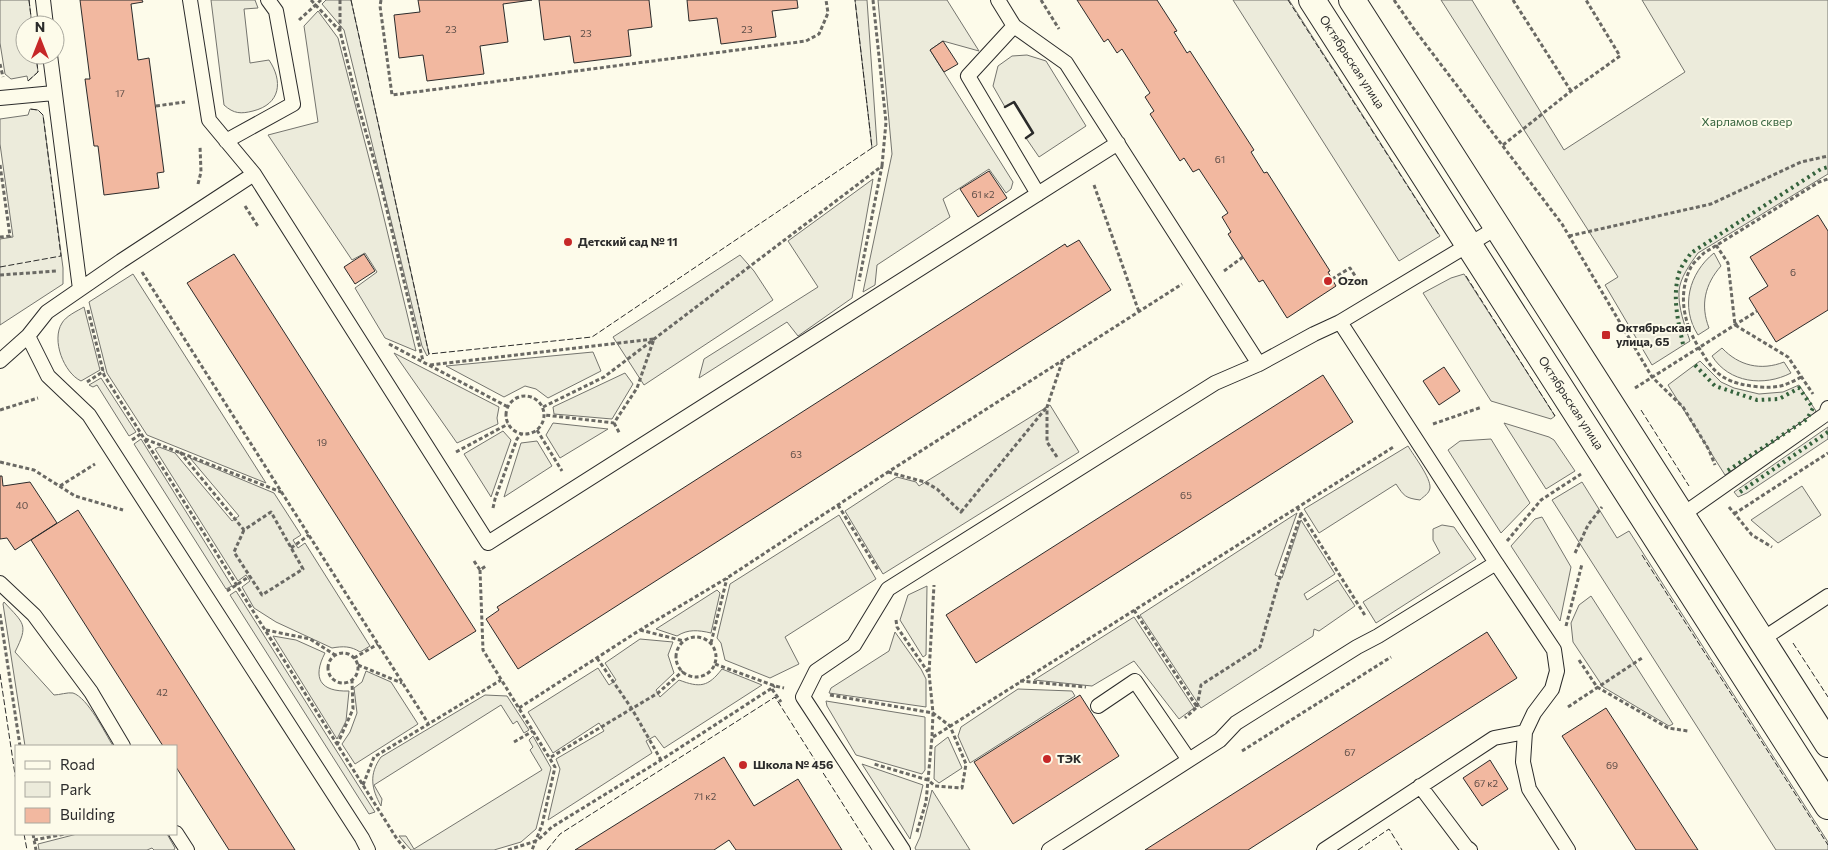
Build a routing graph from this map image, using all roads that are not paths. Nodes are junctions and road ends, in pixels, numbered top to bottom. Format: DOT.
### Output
graph roads {
  1 [pos="43,0"];
  2 [pos="190,0"];
  3 [pos="268,0"];
  4 [pos="998,0"];
  5 [pos="1312,0"];
  6 [pos="1352,0"];
  7 [pos="45,15"];
  8 [pos="1014,26"];
  9 [pos="51,65"];
  10 [pos="54,92"];
  11 [pos="0,98"];
  12 [pos="226,141"];
  13 [pos="1118,143"];
  14 [pos="254,174"];
  15 [pos="1038,194"];
  16 [pos="1498,227"];
  17 [pos="1468,244"];
  18 [pos="83,296"];
  19 [pos="1340,322"];
  20 [pos="28,336"];
  21 [pos="0,361"];
  22 [pos="1260,364"];
  23 [pos="1827,411"];
  24 [pos="1682,516"];
  25 [pos="1496,563"];
  26 [pos="0,582"];
  27 [pos="1828,596"];
  28 [pos="1762,640"];
  29 [pos="1098,706"];
  30 [pos="1525,732"];
  31 [pos="1828,744"];
  32 [pos="122,745"];
  33 [pos="1189,760"];
  34 [pos="1420,786"];
  35 [pos="1828,806"];
  36 [pos="177,835"];
  37 [pos="187,850"];
  38 [pos="368,850"];
  39 [pos="903,850"];
  40 [pos="1049,850"];
  41 [pos="1324,850"];
  42 [pos="1470,850"];
  43 [pos="1568,850"];
  1 -- 7 [label="lane"];
  2 -- 12 [label="lane"];
  3 -- 12 [label="lane"];
  4 -- 8 [label="lane"];
  5 -- 17 [label="street, Октябрьская улица"];
  6 -- 16 [label="street"];
  8 -- 13 [label="lane"];
  8 -- 15 [label="lane"];
  9 -- 10 [label="lane"];
  10 -- 11 [label="lane"];
  10 -- 18 [label="lane"];
  12 -- 14 [label="lane"];
  13 -- 15 [label="lane"];
  13 -- 22 [label="lane"];
  14 -- 15 [label="lane"];
  14 -- 18 [label="lane"];
  16 -- 17 [label="lane"];
  16 -- 24 [label="street"];
  17 -- 19 [label="lane"];
  17 -- 35 [label="street, Октябрьская улица"];
  18 -- 20 [label="lane"];
  19 -- 22 [label="lane"];
  19 -- 25 [label="lane"];
  20 -- 21 [label="lane"];
  20 -- 38 [label="lane"];
  22 -- 39 [label="lane"];
  23 -- 24 [label="lane"];
  24 -- 28 [label="street"];
  25 -- 30 [label="lane"];
  25 -- 33 [label="lane"];
  26 -- 32 [label="lane"];
  27 -- 28 [label="lane"];
  28 -- 31 [label="street"];
  29 -- 33 [label="lane"];
  30 -- 34 [label="lane"];
  30 -- 43 [label="lane"];
  33 -- 40 [label="lane"];
  34 -- 41 [label="lane"];
  34 -- 42 [label="lane"];
  36 -- 37 [label="lane"];
}
